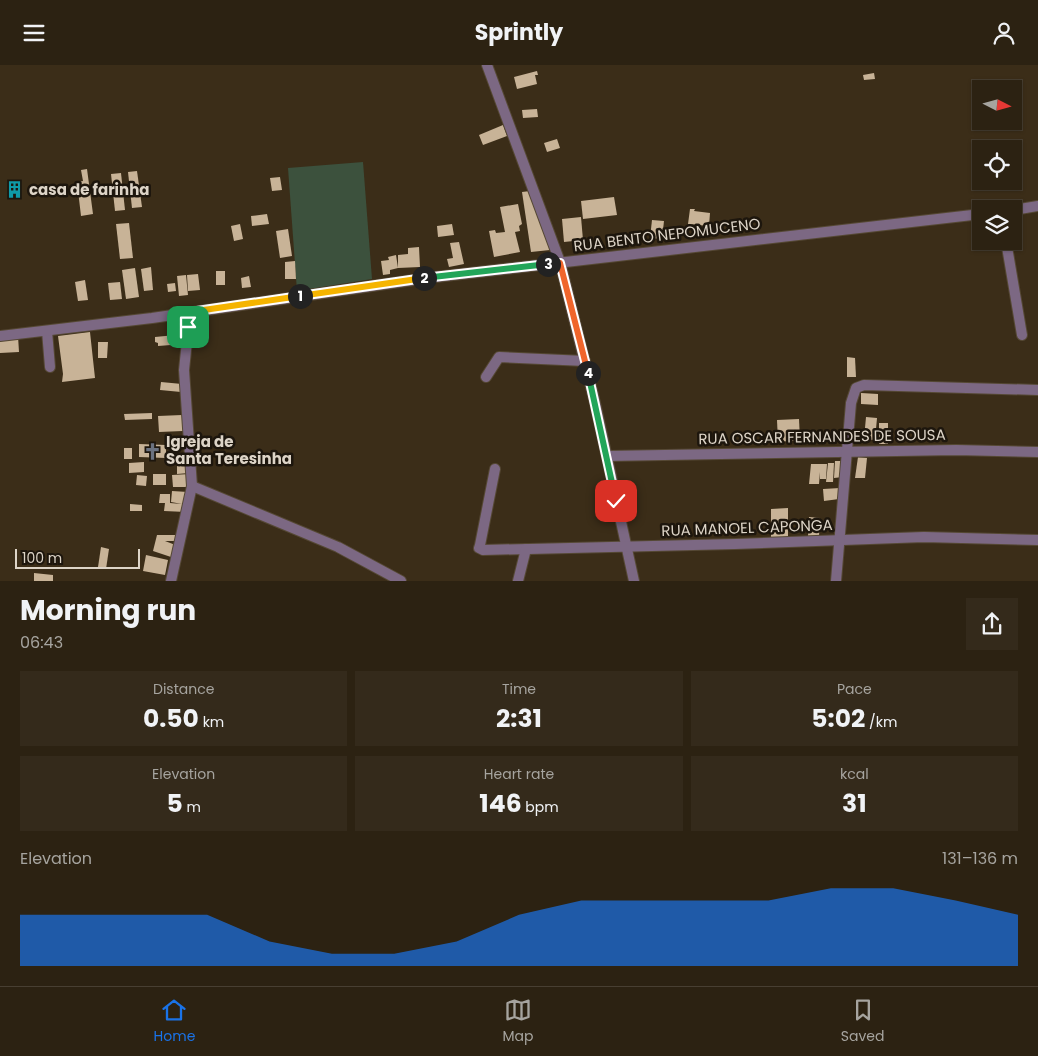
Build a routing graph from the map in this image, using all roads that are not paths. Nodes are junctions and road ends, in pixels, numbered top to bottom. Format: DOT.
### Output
graph roads {
  1 [pos="487,65"];
  2 [pos="1038,206"];
  3 [pos="1022,209"];
  4 [pos="972,215"];
  5 [pos="1008,250"];
  6 [pos="560,263"];
  7 [pos="190,312"];
  8 [pos="47,331"];
  9 [pos="1022,335"];
  10 [pos="0,336"];
  11 [pos="585,361"];
  12 [pos="50,367"];
  13 [pos="486,377"];
  14 [pos="1038,390"];
  15 [pos="847,451"];
  16 [pos="1038,452"];
  17 [pos="607,456"];
  18 [pos="495,469"];
  19 [pos="192,486"];
  20 [pos="839,540"];
  21 [pos="1038,540"];
  22 [pos="625,546"];
  23 [pos="526,549"];
  24 [pos="171,581"];
  25 [pos="401,581"];
  26 [pos="518,581"];
  27 [pos="634,581"];
  28 [pos="836,581"];
  1 -- 6 [label="street"];
  2 -- 3 [label="street"];
  4 -- 6 [label="street, RUA BENTO NEPOMUCENO"];
  5 -- 9 [label="street"];
  6 -- 7 [label="street, RUA BENTO NEPOMUCENO"];
  6 -- 11 [label="street"];
  7 -- 8 [label="street, RUA BENTO NEPOMUCENO"];
  7 -- 19 [label="street"];
  8 -- 10 [label="street, RUA BENTO NEPOMUCENO"];
  8 -- 12 [label="street"];
  11 -- 13 [label="street"];
  11 -- 17 [label="street"];
  14 -- 15 [label="street"];
  15 -- 16 [label="street, RUA OSCAR FERNANDES DE SOUSA"];
  15 -- 17 [label="street, RUA OSCAR FERNANDES DE SOUSA"];
  15 -- 20 [label="street"];
  17 -- 22 [label="street"];
  18 -- 23 [label="street, RUA MANOEL CAPONGA"];
  19 -- 24 [label="street"];
  19 -- 25 [label="street"];
  20 -- 21 [label="street, RUA MANOEL CAPONGA"];
  20 -- 22 [label="street, RUA MANOEL CAPONGA"];
  20 -- 28 [label="street"];
  22 -- 23 [label="street, RUA MANOEL CAPONGA"];
  22 -- 27 [label="street"];
  23 -- 26 [label="street"];
}
